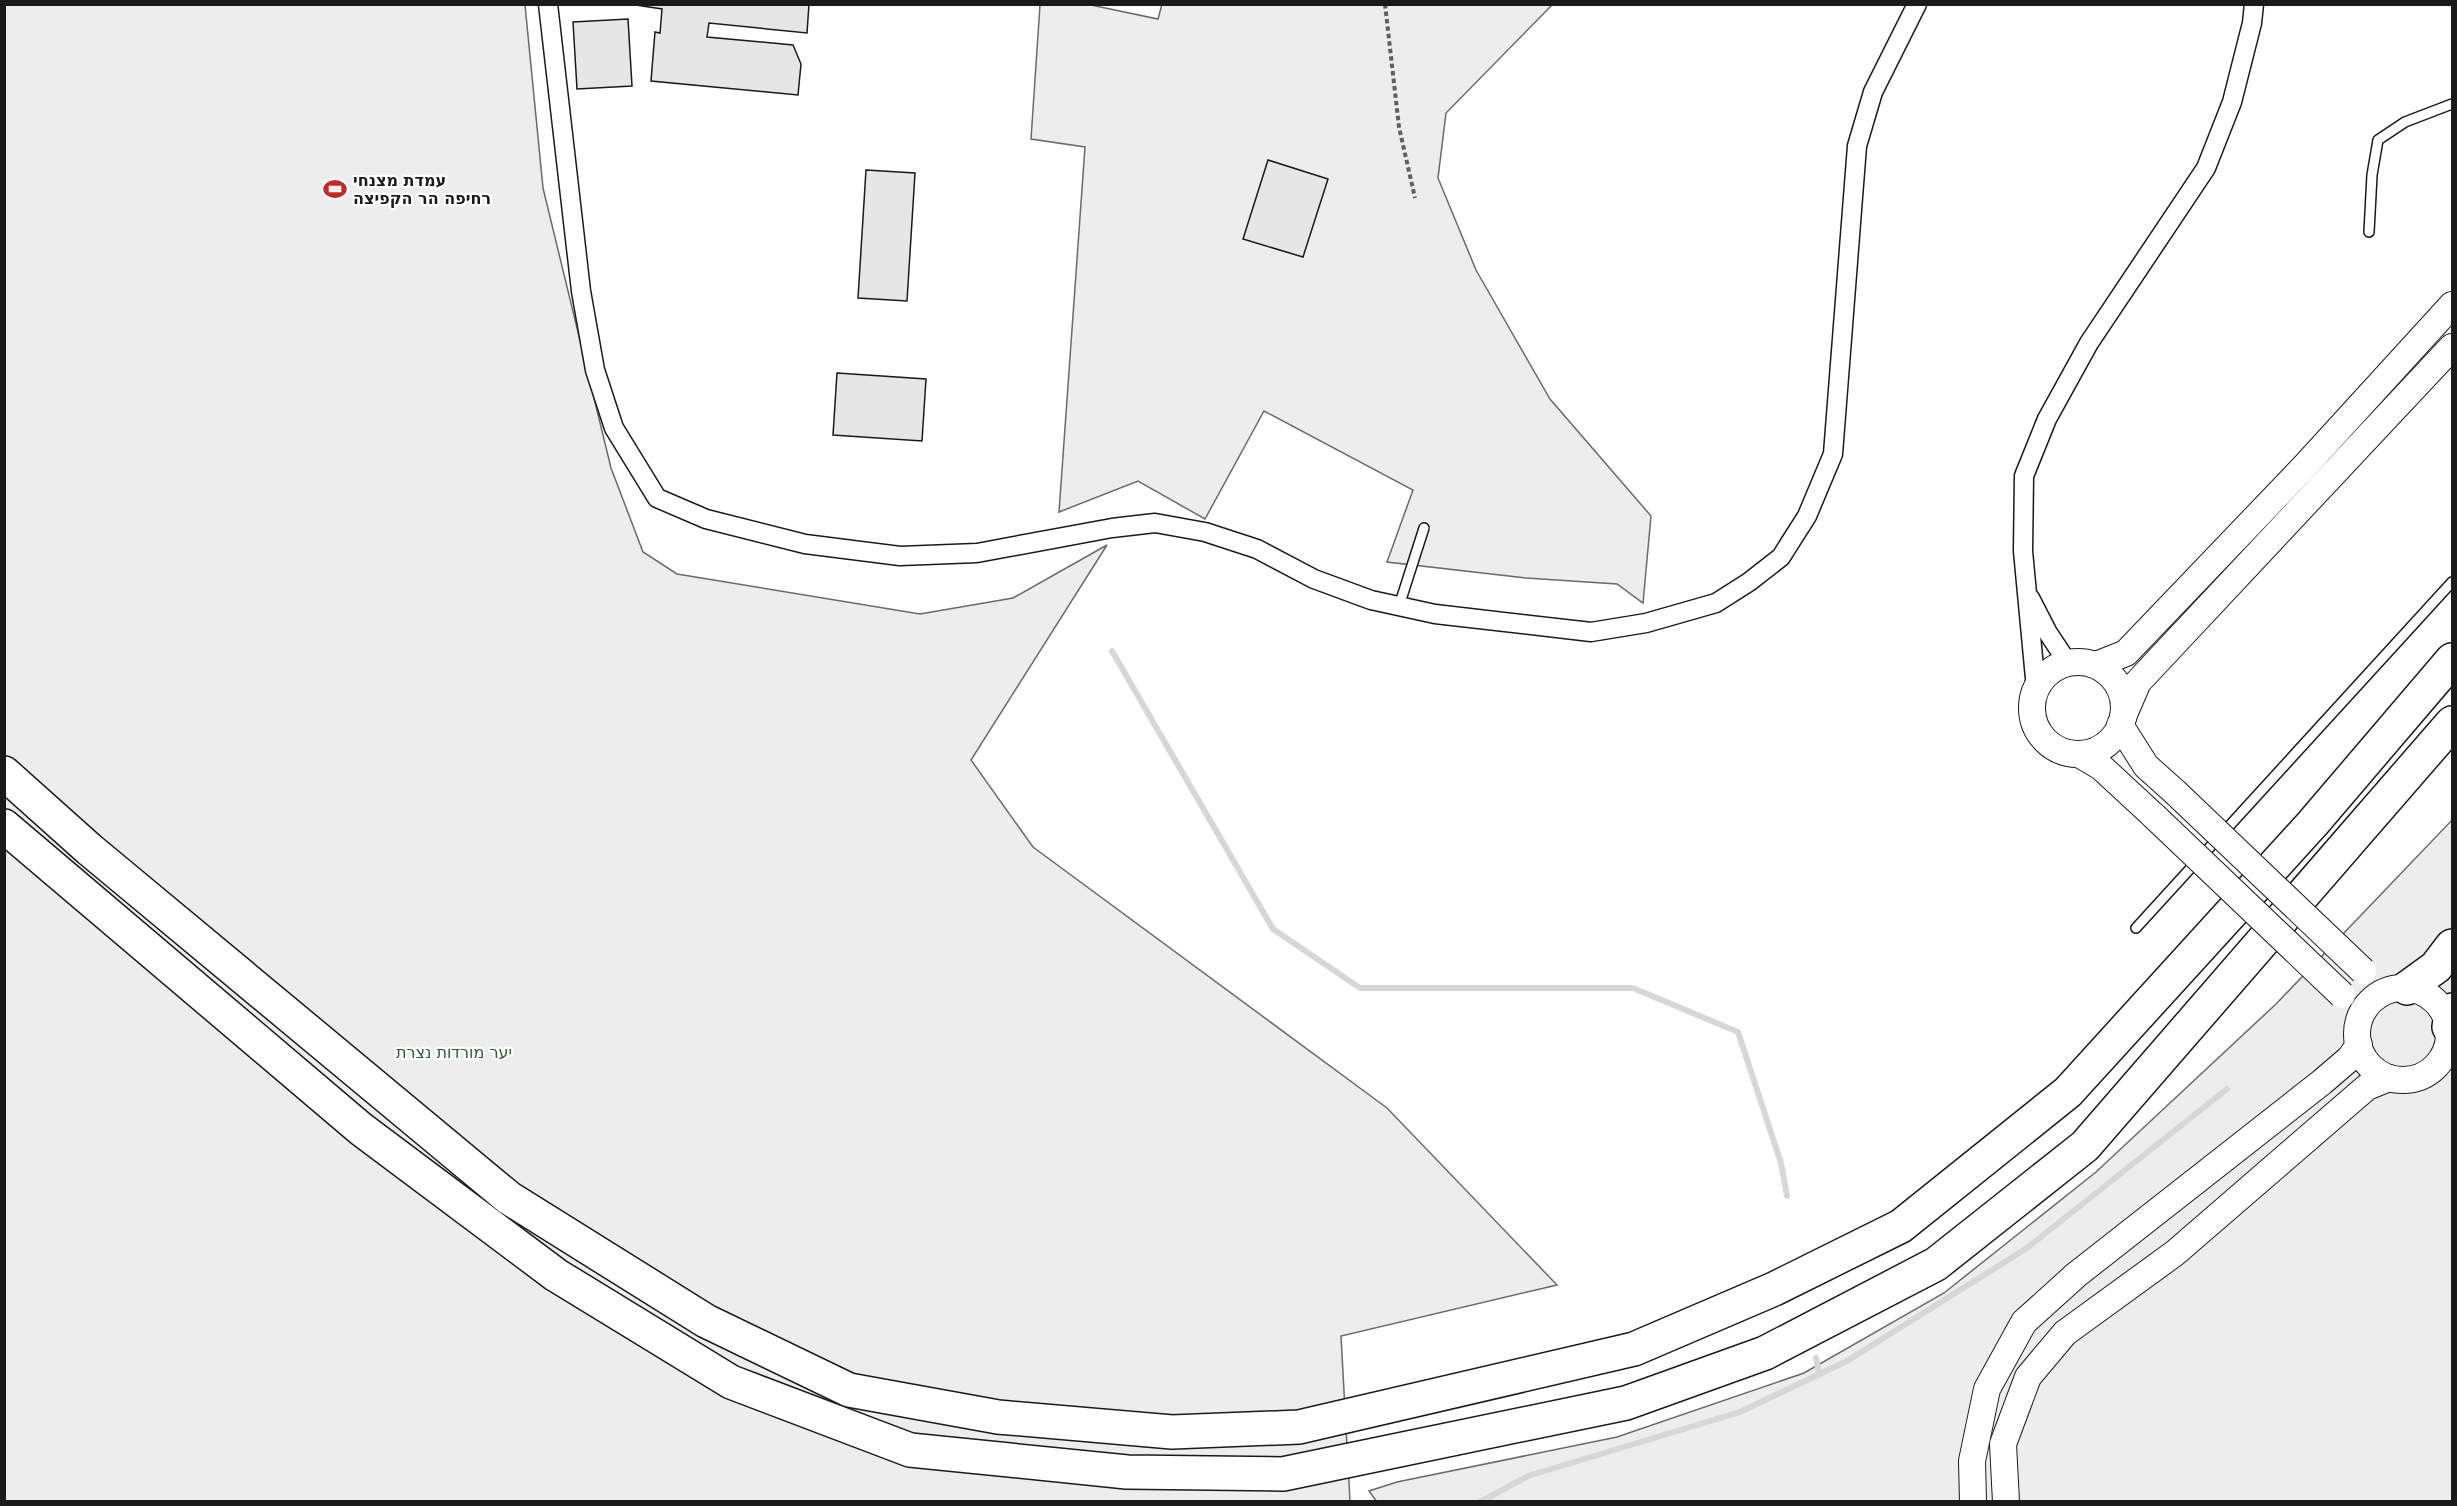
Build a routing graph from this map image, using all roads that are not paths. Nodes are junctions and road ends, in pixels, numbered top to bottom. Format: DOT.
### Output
graph roads {
  1 [pos="548,4"];
  2 [pos="1917,4"];
  3 [pos="2254,4"];
  4 [pos="2452,104"];
  5 [pos="2369,232"];
  6 [pos="2452,305"];
  7 [pos="2452,347"];
  8 [pos="1424,528"];
  9 [pos="2452,582"];
  10 [pos="2026,588"];
  11 [pos="1399,606"];
  12 [pos="2452,660"];
  13 [pos="2068,663"];
  14 [pos="2096,665"];
  15 [pos="2036,689"];
  16 [pos="2122,721"];
  17 [pos="2452,723"];
  18 [pos="2079,754"];
  19 [pos="4,773"];
  20 [pos="4,826"];
  21 [pos="2136,928"];
  22 [pos="2452,946"];
  23 [pos="2400,988"];
  24 [pos="2451,1018"];
  25 [pos="2358,1038"];
  26 [pos="2389,1078"];
  27 [pos="1973,1502"];
  28 [pos="2006,1502"];
  1 -- 11 [label="street"];
  2 -- 11 [label="street"];
  3 -- 10 [label="street"];
  4 -- 5 [label="lane"];
  6 -- 14 [label="street"];
  7 -- 16 [label="street"];
  8 -- 11 [label="lane"];
  9 -- 21 [label="lane"];
  10 -- 13 [label="street"];
  10 -- 15 [label="street"];
  12 -- 19 [label="highway"];
  13 -- 14 [label="street"];
  13 -- 15 [label="street"];
  14 -- 16 [label="street"];
  15 -- 18 [label="street"];
  16 -- 18 [label="street"];
  16 -- 23 [label="street, bridge"];
  17 -- 20 [label="highway"];
  18 -- 25 [label="street, bridge"];
  22 -- 23 [label="highway"];
  23 -- 24 [label="street"];
  23 -- 25 [label="street"];
  24 -- 26 [label="street"];
  25 -- 26 [label="street"];
  25 -- 27 [label="street"];
  26 -- 28 [label="street"];
}
